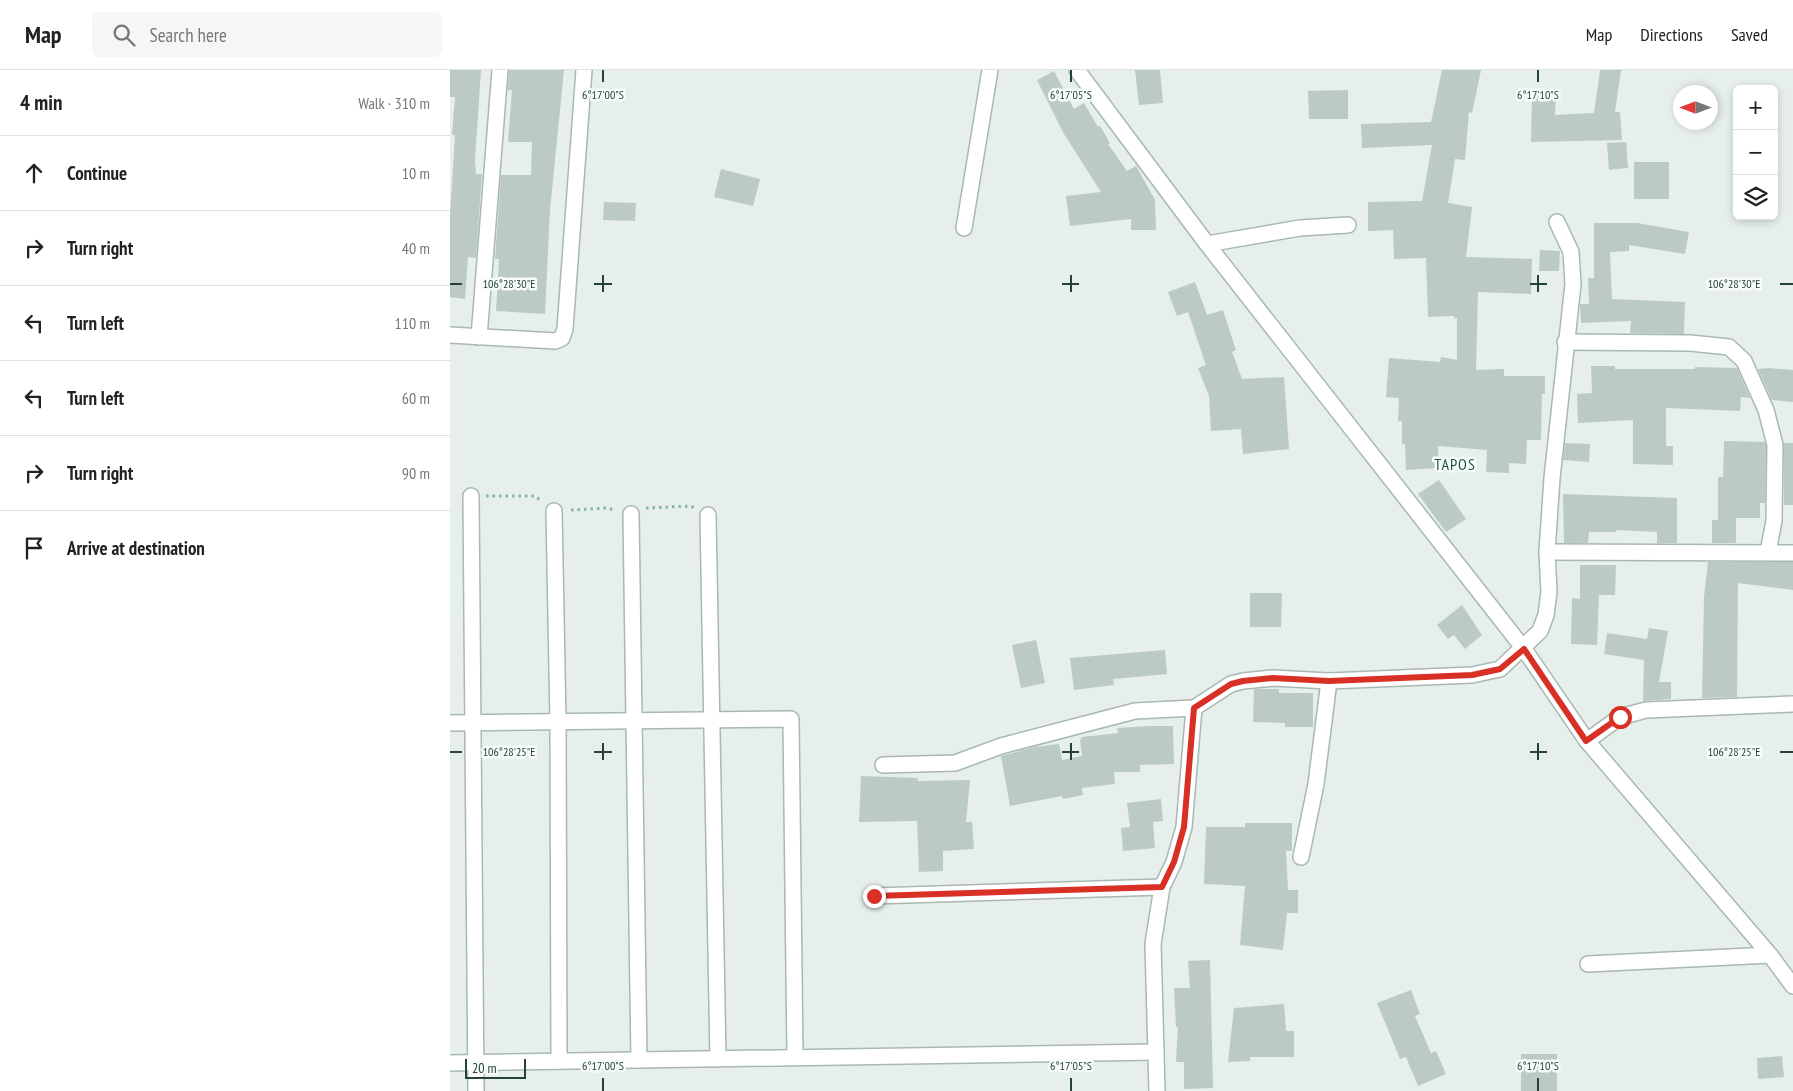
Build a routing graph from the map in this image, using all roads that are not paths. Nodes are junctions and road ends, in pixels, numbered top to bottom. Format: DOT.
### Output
graph roads {
  1 [pos="500,70"];
  2 [pos="584,70"];
  3 [pos="990,70"];
  4 [pos="1077,70"];
  5 [pos="1557,222"];
  6 [pos="1348,225"];
  7 [pos="964,228"];
  8 [pos="1207,244"];
  9 [pos="450,335"];
  10 [pos="479,337"];
  11 [pos="1565,342"];
  12 [pos="471,496"];
  13 [pos="554,511"];
  14 [pos="630,514"];
  15 [pos="708,515"];
  16 [pos="1547,552"];
  17 [pos="1768,552"];
  18 [pos="1793,553"];
  19 [pos="1524,649"];
  20 [pos="1329,681"];
  21 [pos="1793,704"];
  22 [pos="1194,708"];
  23 [pos="712,720"];
  24 [pos="634,721"];
  25 [pos="558,722"];
  26 [pos="450,723"];
  27 [pos="473,723"];
  28 [pos="1586,741"];
  29 [pos="883,764"];
  30 [pos="1301,856"];
  31 [pos="1162,887"];
  32 [pos="874,896"];
  33 [pos="1770,955"];
  34 [pos="1588,964"];
  35 [pos="1793,986"];
  36 [pos="1156,1052"];
  37 [pos="795,1057"];
  38 [pos="718,1059"];
  39 [pos="639,1060"];
  40 [pos="560,1061"];
  41 [pos="450,1063"];
  42 [pos="475,1063"];
  43 [pos="476,1091"];
  44 [pos="1157,1091"];
  1 -- 10 [label="street"];
  2 -- 10 [label="street"];
  3 -- 7 [label="street"];
  4 -- 8 [label="street"];
  5 -- 11 [label="street"];
  6 -- 8 [label="street"];
  8 -- 19 [label="street"];
  9 -- 10 [label="street"];
  11 -- 16 [label="street"];
  11 -- 17 [label="street"];
  12 -- 27 [label="street"];
  13 -- 25 [label="street"];
  14 -- 24 [label="street"];
  15 -- 23 [label="street"];
  16 -- 17 [label="street"];
  16 -- 19 [label="street"];
  17 -- 18 [label="street"];
  19 -- 20 [label="street"];
  19 -- 28 [label="street"];
  20 -- 22 [label="street"];
  20 -- 30 [label="street"];
  21 -- 28 [label="street"];
  22 -- 29 [label="street"];
  22 -- 31 [label="street"];
  23 -- 24 [label="street"];
  23 -- 37 [label="street"];
  23 -- 38 [label="street"];
  24 -- 25 [label="street"];
  24 -- 39 [label="street"];
  25 -- 27 [label="street"];
  25 -- 40 [label="street"];
  26 -- 27 [label="street"];
  27 -- 42 [label="street"];
  28 -- 33 [label="street"];
  31 -- 32 [label="street"];
  31 -- 36 [label="street"];
  33 -- 34 [label="street"];
  33 -- 35 [label="street"];
  36 -- 37 [label="street"];
  36 -- 44 [label="street"];
  37 -- 38 [label="street"];
  38 -- 39 [label="street"];
  39 -- 40 [label="street"];
  40 -- 42 [label="street"];
  41 -- 42 [label="street"];
  42 -- 43 [label="street"];
}
